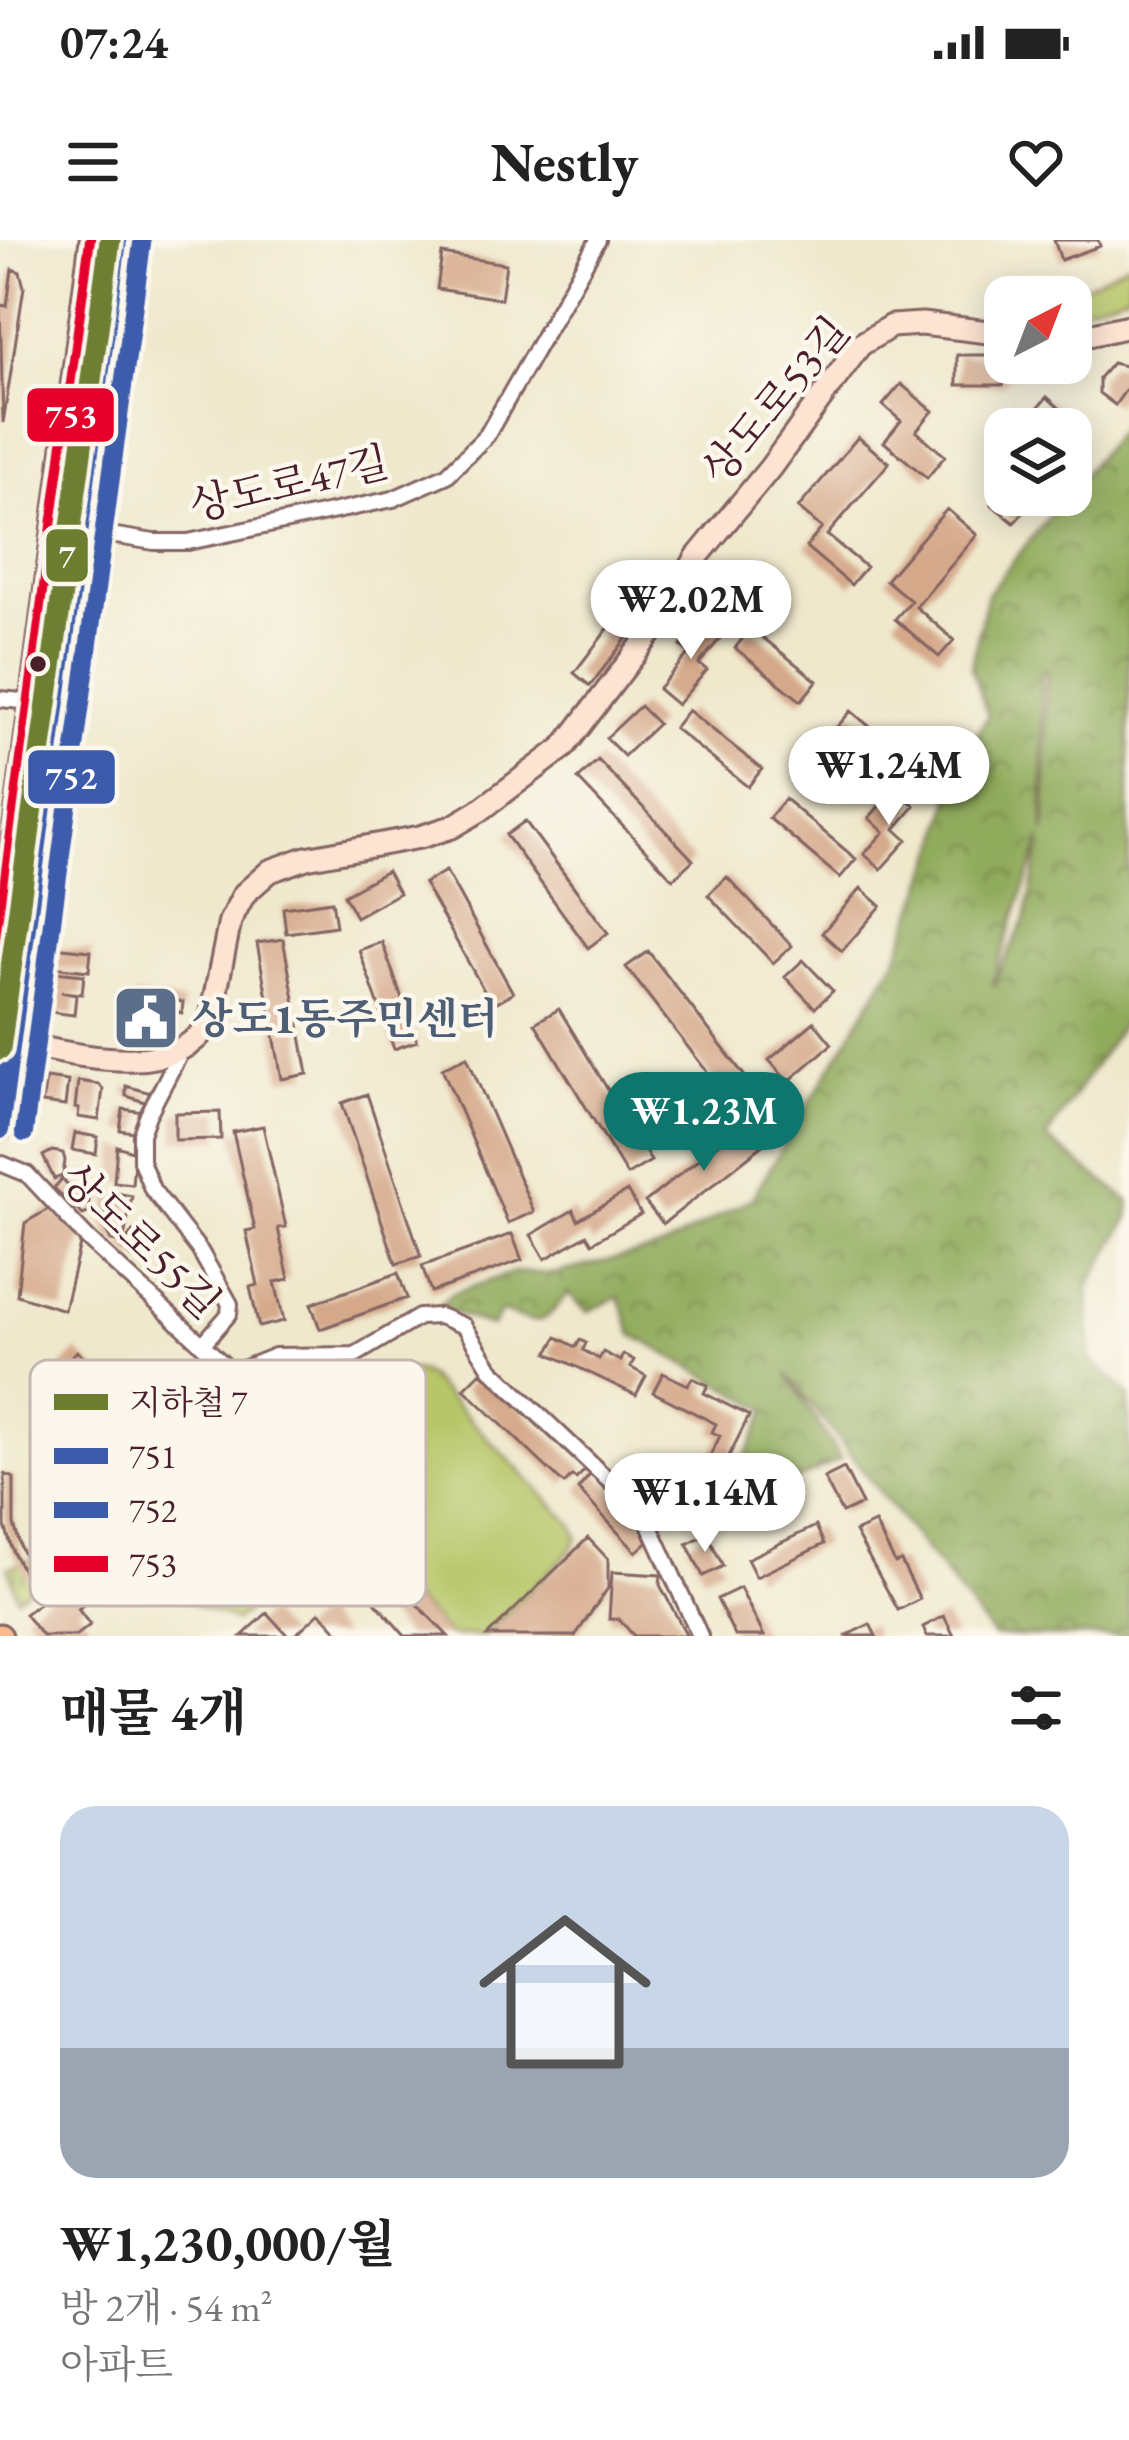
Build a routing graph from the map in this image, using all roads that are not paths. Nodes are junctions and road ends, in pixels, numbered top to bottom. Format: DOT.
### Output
graph roads {
  1 [pos="91,240"];
  2 [pos="118,240"];
  3 [pos="598,240"];
  4 [pos="1129,326"];
  5 [pos="984,331"];
  6 [pos="1092,334"];
  7 [pos="79,530"];
  8 [pos="0,699"];
  9 [pos="30,700"];
  10 [pos="56,704"];
  11 [pos="0,939"];
  12 [pos="8,1045"];
  13 [pos="181,1051"];
  14 [pos="0,1130"];
  15 [pos="0,1163"];
  16 [pos="202,1345"];
  17 [pos="219,1360"];
  18 [pos="265,1360"];
  19 [pos="700,1636"];
  1 -- 9 [label="main road"];
  2 -- 7 [label="main road"];
  3 -- 7 [label="street, 상도로47길"];
  4 -- 6 [label="street"];
  5 -- 13 [label="street, 상도로53길"];
  7 -- 10 [label="main road"];
  8 -- 9 [label="street"];
  9 -- 10 [label="street"];
  9 -- 11 [label="main road"];
  10 -- 12 [label="main road"];
  12 -- 13 [label="street"];
  12 -- 14 [label="main road"];
  13 -- 16 [label="street"];
  15 -- 16 [label="street, 상도로55길"];
  16 -- 17 [label="street, 상도로55길"];
  18 -- 19 [label="street, 상도로55길"];
}
